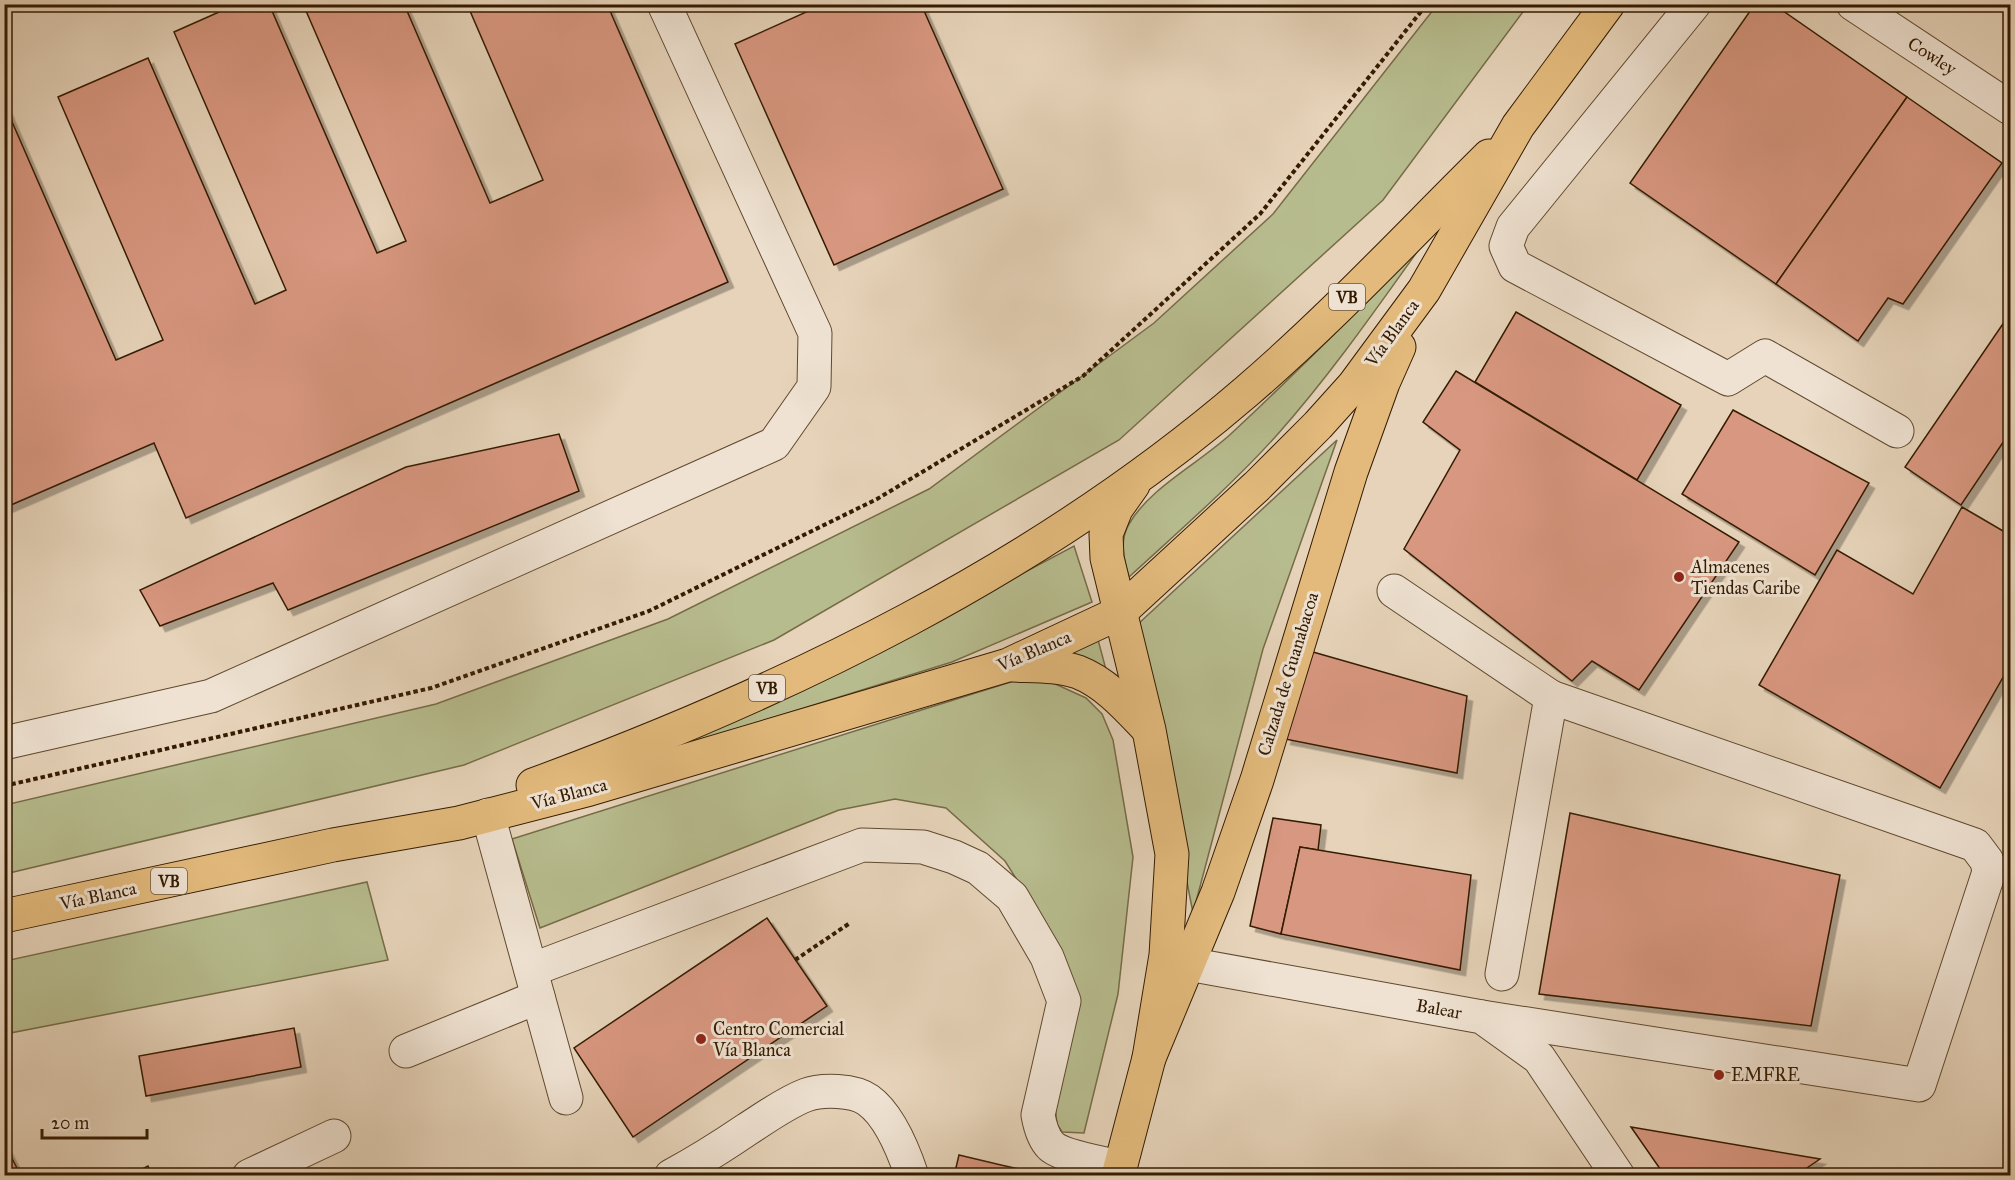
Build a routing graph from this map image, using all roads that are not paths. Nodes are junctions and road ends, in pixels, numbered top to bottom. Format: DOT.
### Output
graph roads {
  1 [pos="664,4"];
  2 [pos="1694,4"];
  3 [pos="1853,4"];
  4 [pos="1599,8"];
  5 [pos="2010,108"];
  6 [pos="1518,126"];
  7 [pos="1424,290"];
  8 [pos="1897,432"];
  9 [pos="1166,456"];
  10 [pos="1394,591"];
  11 [pos="1119,613"];
  12 [pos="1008,664"];
  13 [pos="1551,697"];
  14 [pos="1149,730"];
  15 [pos="4,743"];
  16 [pos="488,815"];
  17 [pos="333,845"];
  18 [pos="4,916"];
  19 [pos="1188,964"];
  20 [pos="1502,974"];
  21 [pos="535,984"];
  22 [pos="1482,1017"];
  23 [pos="406,1051"];
  24 [pos="1149,1058"];
  25 [pos="566,1098"];
  26 [pos="334,1136"];
  27 [pos="1119,1171"];
  28 [pos="249,1176"];
  29 [pos="670,1176"];
  30 [pos="912,1176"];
  31 [pos="1618,1176"];
  1 -- 15 [label="street"];
  2 -- 8 [label="street"];
  3 -- 5 [label="street, Cowley"];
  4 -- 6 [label="main road, Vía Blanca / VB"];
  6 -- 7 [label="main road, Vía Blanca / VB"];
  6 -- 9 [label="main road, Vía Blanca / VB"];
  7 -- 11 [label="main road, Vía Blanca / VB"];
  7 -- 19 [label="main road, Calzada de Guanabacoa"];
  9 -- 11 [label="main road, Calzada de Guanabacoa"];
  9 -- 17 [label="main road, Vía Blanca / VB"];
  10 -- 13 [label="street"];
  11 -- 12 [label="main road, Vía Blanca / VB"];
  11 -- 14 [label="main road, Calzada de Guanabacoa"];
  12 -- 14 [label="main road"];
  12 -- 16 [label="main road, Vía Blanca / VB"];
  13 -- 20 [label="street"];
  13 -- 22 [label="street"];
  14 -- 24 [label="main road, Calzada de Guanabacoa"];
  16 -- 17 [label="main road, Vía Blanca / VB"];
  16 -- 21 [label="street"];
  17 -- 18 [label="main road, Vía Blanca / VB"];
  19 -- 22 [label="street, Balear"];
  19 -- 24 [label="main road, Calzada de Guanabacoa"];
  21 -- 23 [label="street"];
  21 -- 25 [label="street"];
  21 -- 27 [label="street"];
  22 -- 31 [label="street, Balear"];
  24 -- 27 [label="main road, Calzada de Guanabacoa"];
  26 -- 28 [label="street"];
  29 -- 30 [label="street"];
}
